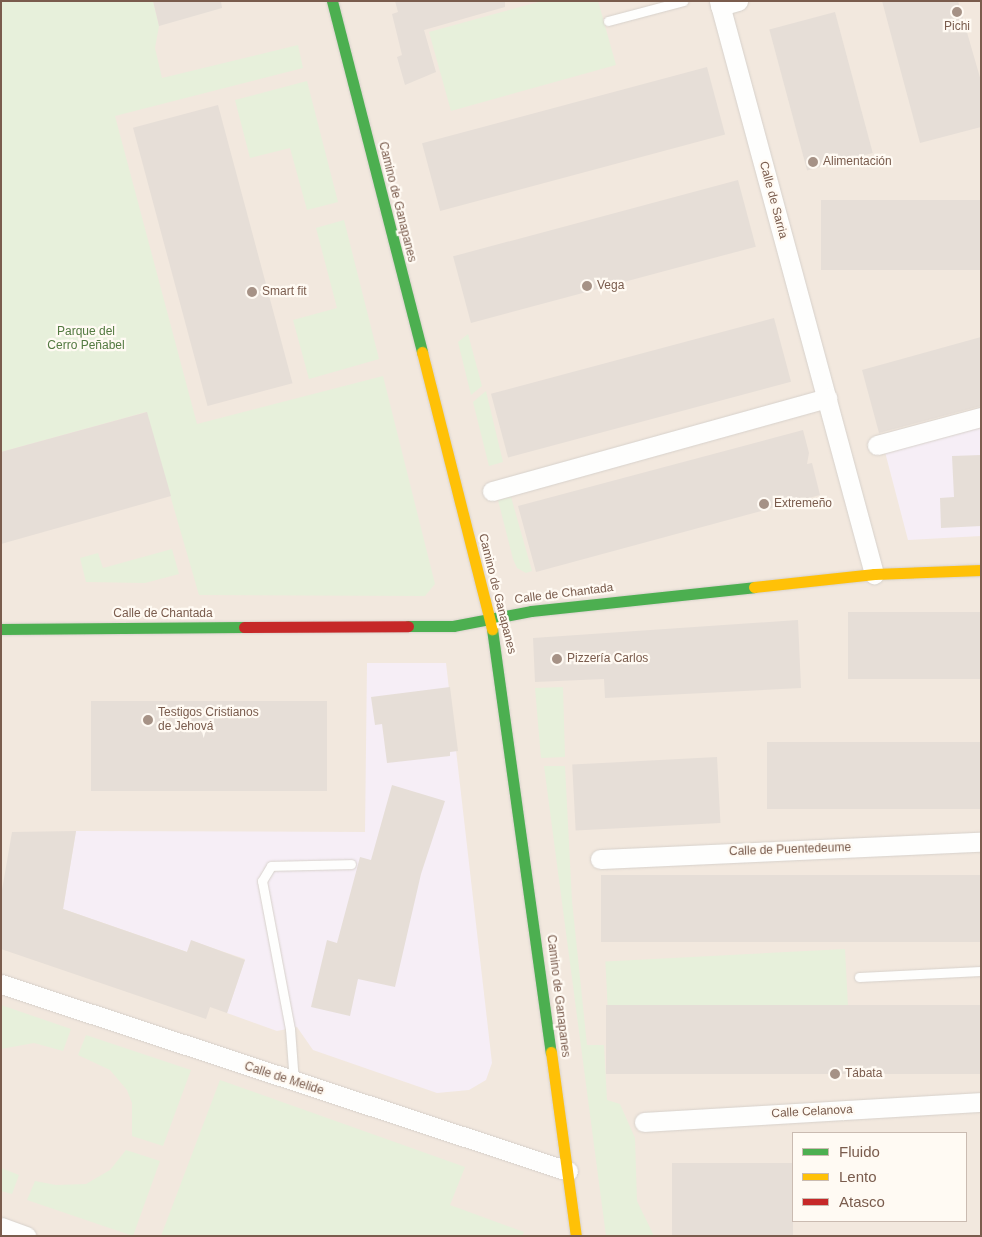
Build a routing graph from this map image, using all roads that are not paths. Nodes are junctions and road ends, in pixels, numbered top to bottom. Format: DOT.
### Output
graph roads {
  1 [pos="332,1"];
  2 [pos="683,1"];
  3 [pos="726,3"];
  4 [pos="608,21"];
  5 [pos="827,398"];
  6 [pos="981,417"];
  7 [pos="877,446"];
  8 [pos="492,491"];
  9 [pos="981,570"];
  10 [pos="874,574"];
  11 [pos="491,619"];
  12 [pos="1,628"];
  13 [pos="981,842"];
  14 [pos="600,859"];
  15 [pos="350,864"];
  16 [pos="981,971"];
  17 [pos="859,977"];
  18 [pos="1,984"];
  19 [pos="294,1083"];
  20 [pos="981,1102"];
  21 [pos="644,1122"];
  22 [pos="568,1171"];
  23 [pos="1,1227"];
  24 [pos="26,1236"];
  25 [pos="576,1236"];
  1 -- 11 [label="street, Camino de Ganapanes"];
  2 -- 4 [label="lane"];
  3 -- 5 [label="street, Calle de Sarria"];
  5 -- 8 [label="street"];
  5 -- 10 [label="street, Calle de Sarria"];
  6 -- 7 [label="street"];
  9 -- 10 [label="street, Calle de Chantada"];
  10 -- 11 [label="street, Calle de Chantada"];
  11 -- 12 [label="street, Calle de Chantada"];
  11 -- 22 [label="street, Camino de Ganapanes"];
  13 -- 14 [label="street, Calle de Puentedeume"];
  15 -- 19 [label="lane"];
  16 -- 17 [label="lane"];
  18 -- 19 [label="street, Calle de Melide"];
  19 -- 22 [label="street, Calle de Melide"];
  20 -- 21 [label="street, Calle Celanova"];
  22 -- 25 [label="street, Camino de Ganapanes"];
  23 -- 24 [label="street"];
}
